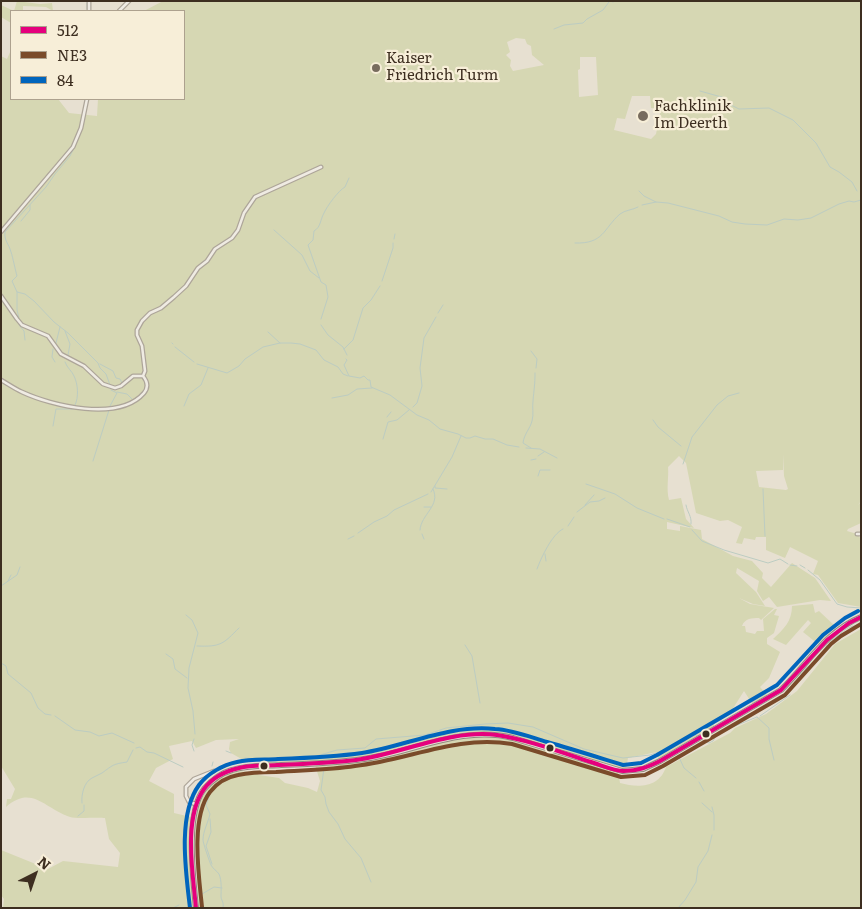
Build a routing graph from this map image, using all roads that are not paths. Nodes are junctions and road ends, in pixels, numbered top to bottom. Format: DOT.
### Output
graph roads {
  1 [pos="129,1"];
  2 [pos="120,10"];
  3 [pos="87,100"];
  4 [pos="321,167"];
  5 [pos="1,232"];
  6 [pos="1,296"];
  7 [pos="143,376"];
  8 [pos="1,380"];
  9 [pos="861,617"];
  10 [pos="214,772"];
  11 [pos="196,804"];
  12 [pos="196,908"];
  1 -- 2 [label="street"];
  3 -- 5 [label="street"];
  4 -- 7 [label="street"];
  6 -- 7 [label="street"];
  7 -- 8 [label="street"];
  9 -- 11 [label="main road"];
  10 -- 11 [label="street"];
  11 -- 12 [label="main road"];
}
